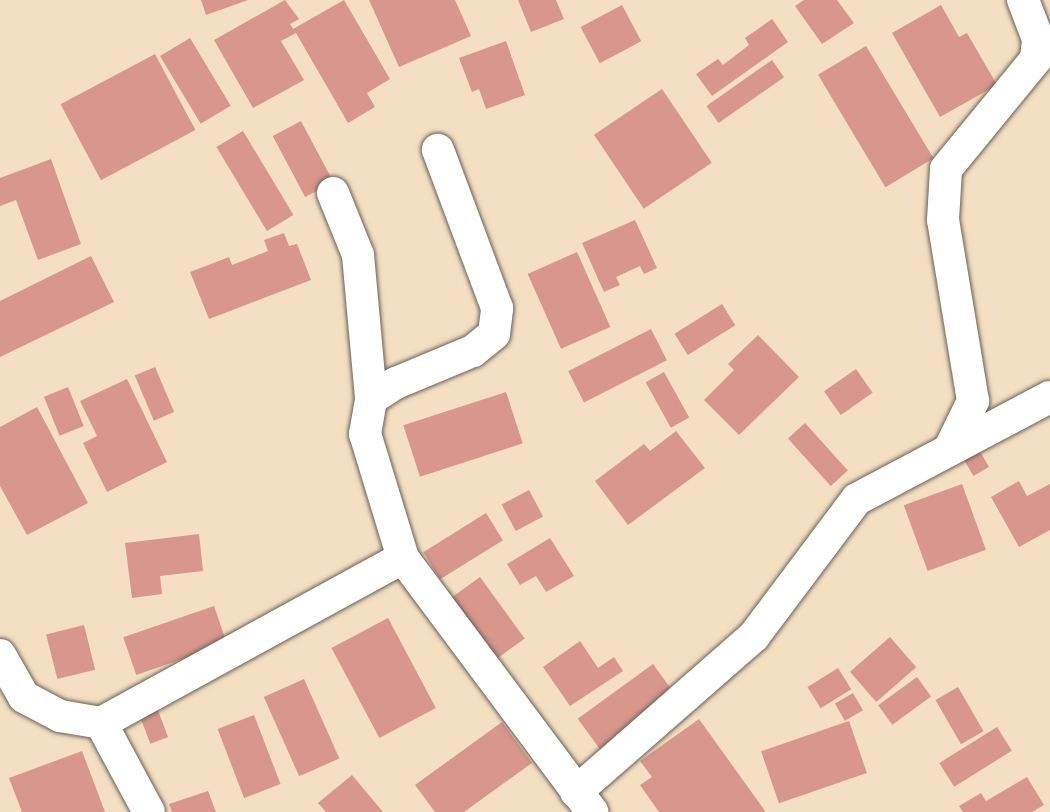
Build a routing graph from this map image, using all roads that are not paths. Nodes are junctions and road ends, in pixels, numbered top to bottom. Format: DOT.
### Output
graph roads {
  1 [pos="1023,0"];
  2 [pos="438,149"];
  3 [pos="333,193"];
  4 [pos="1050,397"];
  5 [pos="371,399"];
  6 [pos="948,450"];
  7 [pos="403,558"];
  8 [pos="0,655"];
  9 [pos="102,723"];
  10 [pos="584,802"];
  11 [pos="149,812"];
  1 -- 6 [label="street"];
  2 -- 5 [label="street"];
  3 -- 5 [label="street"];
  4 -- 6 [label="street"];
  5 -- 7 [label="street"];
  6 -- 10 [label="street"];
  7 -- 9 [label="street"];
  7 -- 10 [label="street"];
  8 -- 9 [label="street"];
  9 -- 11 [label="street"];
}
